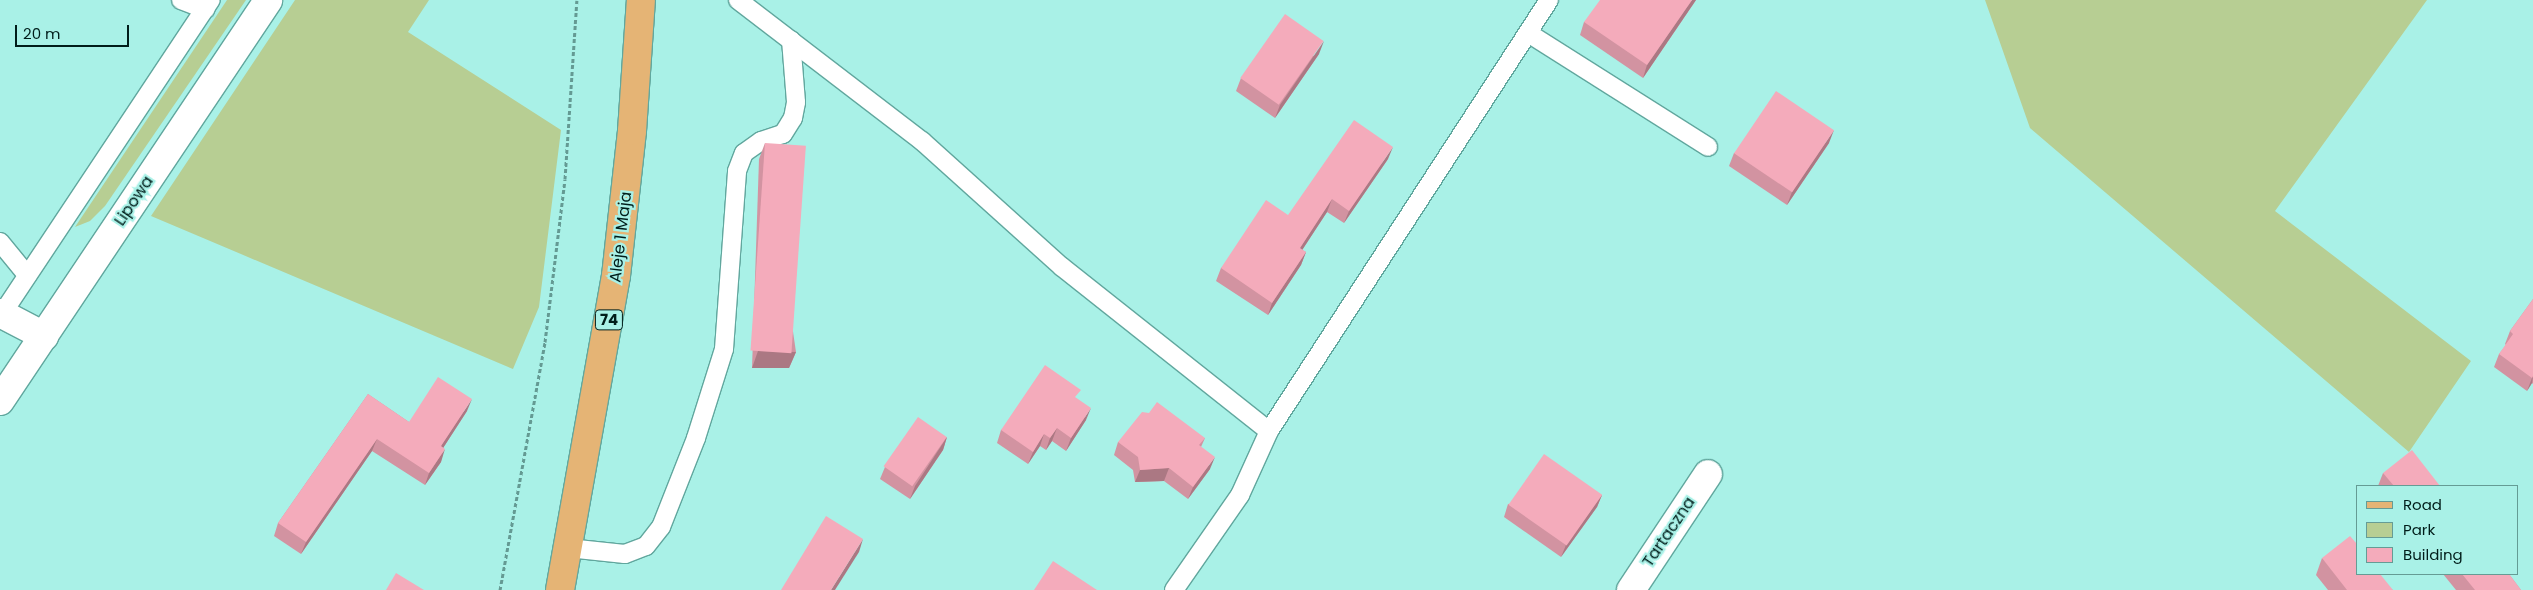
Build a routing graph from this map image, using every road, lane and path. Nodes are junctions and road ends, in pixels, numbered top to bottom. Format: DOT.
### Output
graph roads {
  1 [pos="181,0"];
  2 [pos="268,0"];
  3 [pos="577,0"];
  4 [pos="641,0"];
  5 [pos="738,0"];
  6 [pos="1549,0"];
  7 [pos="208,4"];
  8 [pos="1528,33"];
  9 [pos="792,40"];
  10 [pos="1708,147"];
  11 [pos="0,242"];
  12 [pos="27,275"];
  13 [pos="1,313"];
  14 [pos="44,336"];
  15 [pos="0,401"];
  16 [pos="1269,431"];
  17 [pos="1708,474"];
  18 [pos="568,548"];
  19 [pos="500,590"];
  20 [pos="560,590"];
  21 [pos="1174,590"];
  22 [pos="1631,590"];
  1 -- 7 [label="lane"];
  2 -- 14 [label="street, Lipowa"];
  3 -- 19 [label="path"];
  4 -- 18 [label="main road, Aleje 1 Maja / 74"];
  5 -- 9 [label="lane"];
  6 -- 8 [label="lane"];
  7 -- 12 [label="lane"];
  8 -- 10 [label="lane"];
  8 -- 16 [label="lane"];
  9 -- 16 [label="lane"];
  9 -- 18 [label="lane"];
  11 -- 12 [label="lane"];
  12 -- 13 [label="lane"];
  13 -- 14 [label="street"];
  14 -- 15 [label="street, Lipowa"];
  16 -- 21 [label="lane"];
  17 -- 22 [label="street, Tartaczna"];
  18 -- 20 [label="main road, Aleje 1 Maja / 74"];
}
